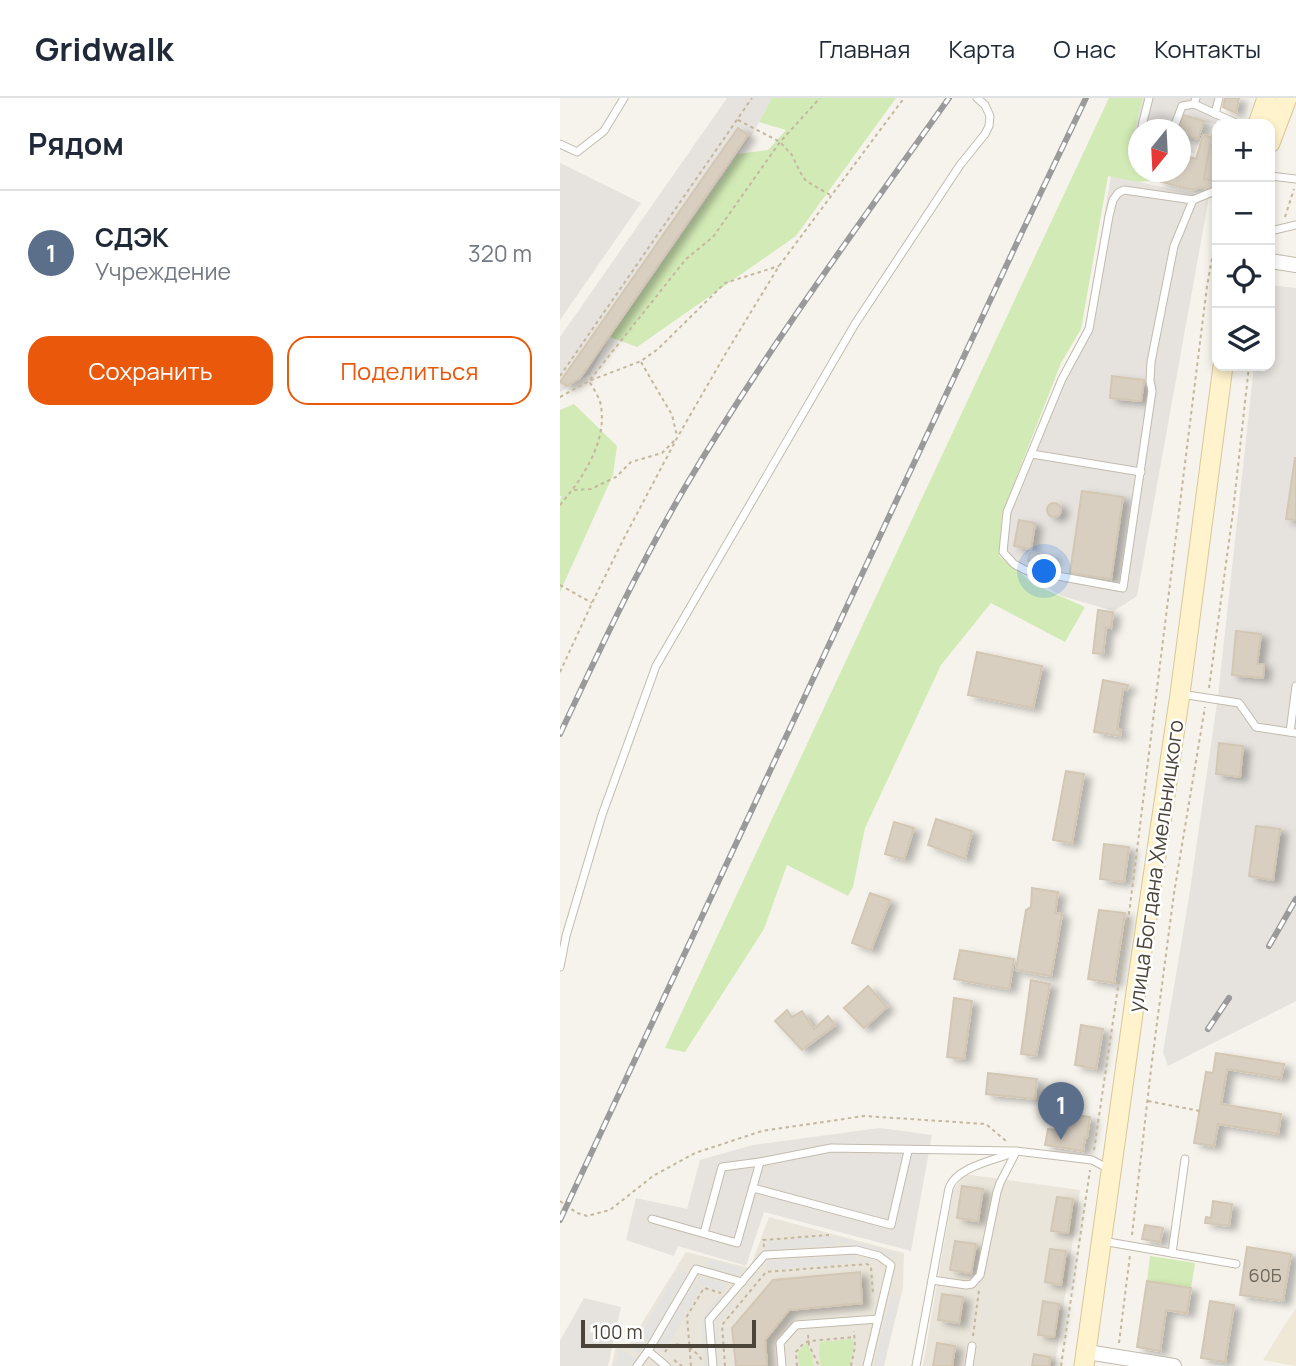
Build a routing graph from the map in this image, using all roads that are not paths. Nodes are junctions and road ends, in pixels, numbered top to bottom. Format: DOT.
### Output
graph roads {
  1 [pos="624,98"];
  2 [pos="977,98"];
  3 [pos="1149,98"];
  4 [pos="1219,98"];
  5 [pos="1267,98"];
  6 [pos="1287,98"];
  7 [pos="1195,101"];
  8 [pos="1215,114"];
  9 [pos="1144,119"];
  10 [pos="1177,119"];
  11 [pos="1226,119"];
  12 [pos="1260,119"];
  13 [pos="1275,130"];
  14 [pos="560,144"];
  15 [pos="1275,177"];
  16 [pos="1296,179"];
  17 [pos="1212,192"];
  18 [pos="1193,200"];
  19 [pos="1296,225"];
  20 [pos="1275,230"];
  21 [pos="1275,262"];
  22 [pos="1296,265"];
  23 [pos="1222,371"];
  24 [pos="1032,454"];
  25 [pos="1141,472"];
  26 [pos="1296,686"];
  27 [pos="1180,694"];
  28 [pos="1293,733"];
  29 [pos="560,967"];
  30 [pos="908,1151"];
  31 [pos="1016,1152"];
  32 [pos="1185,1158"];
  33 [pos="760,1162"];
  34 [pos="1111,1170"];
  35 [pos="753,1188"];
  36 [pos="652,1219"];
  37 [pos="704,1233"];
  38 [pos="1102,1241"];
  39 [pos="1172,1253"];
  40 [pos="1236,1264"];
  41 [pos="932,1280"];
  42 [pos="742,1282"];
  43 [pos="878,1319"];
  44 [pos="972,1346"];
  45 [pos="648,1351"];
  46 [pos="1085,1359"];
  47 [pos="637,1366"];
  48 [pos="666,1366"];
  49 [pos="713,1366"];
  50 [pos="782,1366"];
  51 [pos="867,1366"];
  52 [pos="916,1366"];
  53 [pos="970,1366"];
  54 [pos="1174,1366"];
  1 -- 14 [label="lane"];
  2 -- 29 [label="lane"];
  3 -- 9 [label="lane"];
  4 -- 8 [label="lane"];
  5 -- 12 [label="main road"];
  6 -- 13 [label="main road"];
  7 -- 8 [label="lane"];
  7 -- 10 [label="lane"];
  8 -- 11 [label="lane"];
  15 -- 16 [label="lane"];
  17 -- 18 [label="lane"];
  18 -- 24 [label="lane"];
  18 -- 25 [label="lane"];
  19 -- 20 [label="lane"];
  21 -- 22 [label="street"];
  23 -- 27 [label="main road, улица Богдана Хмельницкого"];
  24 -- 25 [label="lane"];
  24 -- 25 [label="lane"];
  26 -- 28 [label="lane"];
  27 -- 28 [label="lane"];
  27 -- 34 [label="main road, улица Богдана Хмельницкого"];
  30 -- 31 [label="lane"];
  30 -- 33 [label="lane"];
  30 -- 35 [label="lane"];
  31 -- 34 [label="lane"];
  31 -- 41 [label="lane"];
  31 -- 41 [label="lane"];
  32 -- 39 [label="lane"];
  33 -- 35 [label="lane"];
  33 -- 37 [label="lane"];
  34 -- 38 [label="main road, улица Богдана Хмельницкого"];
  35 -- 37 [label="lane"];
  36 -- 37 [label="lane"];
  38 -- 39 [label="lane"];
  38 -- 46 [label="main road, улица Богдана Хмельницкого"];
  39 -- 40 [label="lane"];
  41 -- 52 [label="lane"];
  42 -- 43 [label="lane"];
  42 -- 45 [label="lane"];
  42 -- 49 [label="lane"];
  43 -- 50 [label="lane"];
  43 -- 51 [label="lane"];
  44 -- 53 [label="lane"];
  45 -- 47 [label="lane"];
  45 -- 48 [label="lane"];
  46 -- 54 [label="street"];
}
